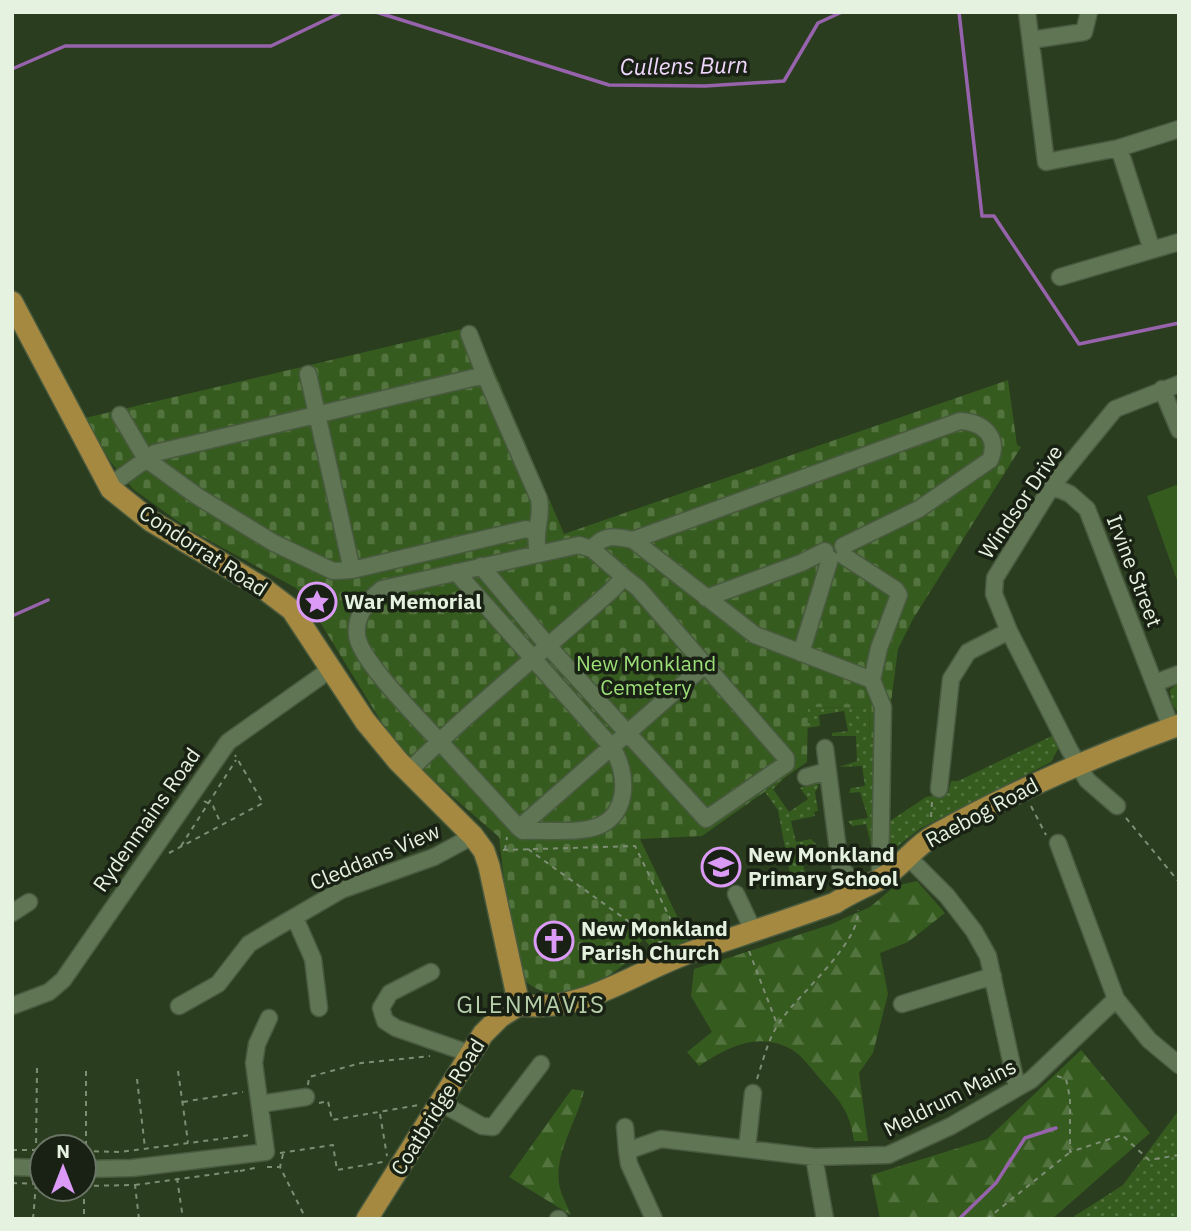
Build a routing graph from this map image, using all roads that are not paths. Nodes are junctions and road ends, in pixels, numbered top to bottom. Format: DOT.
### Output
graph roads {
  1 [pos="1027,12"];
  2 [pos="1090,12"];
  3 [pos="1031,40"];
  4 [pos="1179,129"];
  5 [pos="1119,148"];
  6 [pos="1179,242"];
  7 [pos="1152,250"];
  8 [pos="1060,277"];
  9 [pos="12,302"];
  10 [pos="469,334"];
  11 [pos="308,374"];
  12 [pos="485,375"];
  13 [pos="1179,384"];
  14 [pos="1161,389"];
  15 [pos="120,415"];
  16 [pos="318,416"];
  17 [pos="1179,430"];
  18 [pos="146,459"];
  19 [pos="109,486"];
  20 [pos="1052,486"];
  21 [pos="535,532"];
  22 [pos="633,540"];
  23 [pos="592,549"];
  24 [pos="538,553"];
  25 [pos="836,553"];
  26 [pos="481,566"];
  27 [pos="352,570"];
  28 [pos="456,572"];
  29 [pos="624,577"];
  30 [pos="706,598"];
  31 [pos="1009,631"];
  32 [pos="549,647"];
  33 [pos="801,653"];
  34 [pos="534,660"];
  35 [pos="705,665"];
  36 [pos="331,669"];
  37 [pos="1179,674"];
  38 [pos="872,680"];
  39 [pos="1155,683"];
  40 [pos="1175,726"];
  41 [pos="626,733"];
  42 [pos="441,743"];
  43 [pos="611,747"];
  44 [pos="825,748"];
  45 [pos="1078,764"];
  46 [pos="827,771"];
  47 [pos="408,772"];
  48 [pos="806,777"];
  49 [pos="939,789"];
  50 [pos="1117,806"];
  51 [pos="519,828"];
  52 [pos="1058,843"];
  53 [pos="479,844"];
  54 [pos="906,855"];
  55 [pos="880,880"];
  56 [pos="857,888"];
  57 [pos="736,894"];
  58 [pos="29,902"];
  59 [pos="12,913"];
  60 [pos="295,918"];
  61 [pos="749,934"];
  62 [pos="431,972"];
  63 [pos="993,976"];
  64 [pos="1116,999"];
  65 [pos="902,1004"];
  66 [pos="519,1005"];
  67 [pos="12,1006"];
  68 [pos="179,1006"];
  69 [pos="319,1008"];
  70 [pos="268,1018"];
  71 [pos="471,1054"];
  72 [pos="541,1065"];
  73 [pos="1179,1065"];
  74 [pos="1017,1088"];
  75 [pos="753,1093"];
  76 [pos="259,1097"];
  77 [pos="306,1097"];
  78 [pos="432,1104"];
  79 [pos="625,1127"];
  80 [pos="747,1148"];
  81 [pos="627,1151"];
  82 [pos="814,1157"];
  83 [pos="98,1170"];
  84 [pos="367,1219"];
  85 [pos="654,1219"];
  86 [pos="825,1219"];
  1 -- 3 [label="street"];
  2 -- 3 [label="street"];
  3 -- 5 [label="street"];
  4 -- 5 [label="street"];
  5 -- 7 [label="street"];
  6 -- 7 [label="street"];
  7 -- 8 [label="street"];
  9 -- 19 [label="main road, Condorrat Road"];
  10 -- 12 [label="street"];
  11 -- 16 [label="street"];
  12 -- 16 [label="street"];
  12 -- 21 [label="street"];
  13 -- 14 [label="street, Windsor Drive"];
  14 -- 17 [label="street"];
  14 -- 20 [label="street, Windsor Drive"];
  15 -- 18 [label="street"];
  16 -- 18 [label="street"];
  16 -- 27 [label="street"];
  18 -- 19 [label="street"];
  18 -- 27 [label="street"];
  19 -- 36 [label="main road, Condorrat Road"];
  20 -- 31 [label="street, Windsor Drive"];
  20 -- 39 [label="street, Irvine Street"];
  21 -- 24 [label="street"];
  21 -- 27 [label="street"];
  22 -- 23 [label="street"];
  22 -- 25 [label="street"];
  22 -- 30 [label="street"];
  23 -- 24 [label="street"];
  23 -- 29 [label="street"];
  24 -- 26 [label="street"];
  25 -- 30 [label="street"];
  25 -- 33 [label="street"];
  25 -- 38 [label="street"];
  26 -- 28 [label="street"];
  26 -- 32 [label="street"];
  28 -- 34 [label="street"];
  28 -- 42 [label="street"];
  29 -- 32 [label="street"];
  29 -- 35 [label="street"];
  30 -- 33 [label="street"];
  31 -- 45 [label="street, Windsor Drive"];
  31 -- 49 [label="street"];
  32 -- 34 [label="street"];
  32 -- 41 [label="street"];
  33 -- 38 [label="street"];
  34 -- 42 [label="street"];
  34 -- 43 [label="street"];
  35 -- 41 [label="street"];
  35 -- 41 [label="street"];
  36 -- 47 [label="main road, Condorrat Road"];
  36 -- 67 [label="street, Rydenmains Road"];
  37 -- 39 [label="street"];
  38 -- 55 [label="street"];
  39 -- 40 [label="street, Irvine Street"];
  40 -- 45 [label="main road, Raebog Road"];
  41 -- 43 [label="street"];
  42 -- 47 [label="street"];
  42 -- 51 [label="street"];
  43 -- 51 [label="street"];
  43 -- 51 [label="street"];
  44 -- 46 [label="street"];
  45 -- 50 [label="street, Windsor Drive"];
  45 -- 54 [label="main road, Raebog Road"];
  46 -- 48 [label="street"];
  46 -- 56 [label="street"];
  47 -- 53 [label="main road, Condorrat Road"];
  52 -- 64 [label="street"];
  53 -- 60 [label="street, Cleddans View"];
  53 -- 66 [label="main road"];
  54 -- 55 [label="main road, Raebog Road"];
  54 -- 63 [label="street"];
  55 -- 56 [label="main road, Raebog Road"];
  56 -- 61 [label="main road, Raebog Road"];
  57 -- 61 [label="street"];
  58 -- 59 [label="street"];
  60 -- 68 [label="street, Cleddans View"];
  60 -- 69 [label="street, Cleddans View"];
  61 -- 66 [label="main road, Raebog Road"];
  62 -- 71 [label="street"];
  63 -- 65 [label="street"];
  63 -- 74 [label="street"];
  64 -- 73 [label="street"];
  64 -- 74 [label="street, Meldrum Mains"];
  66 -- 71 [label="main road, Coatbridge Road"];
  70 -- 76 [label="street"];
  71 -- 78 [label="main road, Coatbridge Road"];
  72 -- 78 [label="street"];
  74 -- 82 [label="street, Meldrum Mains"];
  75 -- 80 [label="street"];
  76 -- 77 [label="street"];
  76 -- 83 [label="street"];
  78 -- 84 [label="main road, Coatbridge Road"];
  79 -- 81 [label="street"];
  80 -- 81 [label="street, Meldrum Mains"];
  80 -- 82 [label="street, Meldrum Mains"];
  81 -- 85 [label="street"];
  82 -- 86 [label="street"];
}
